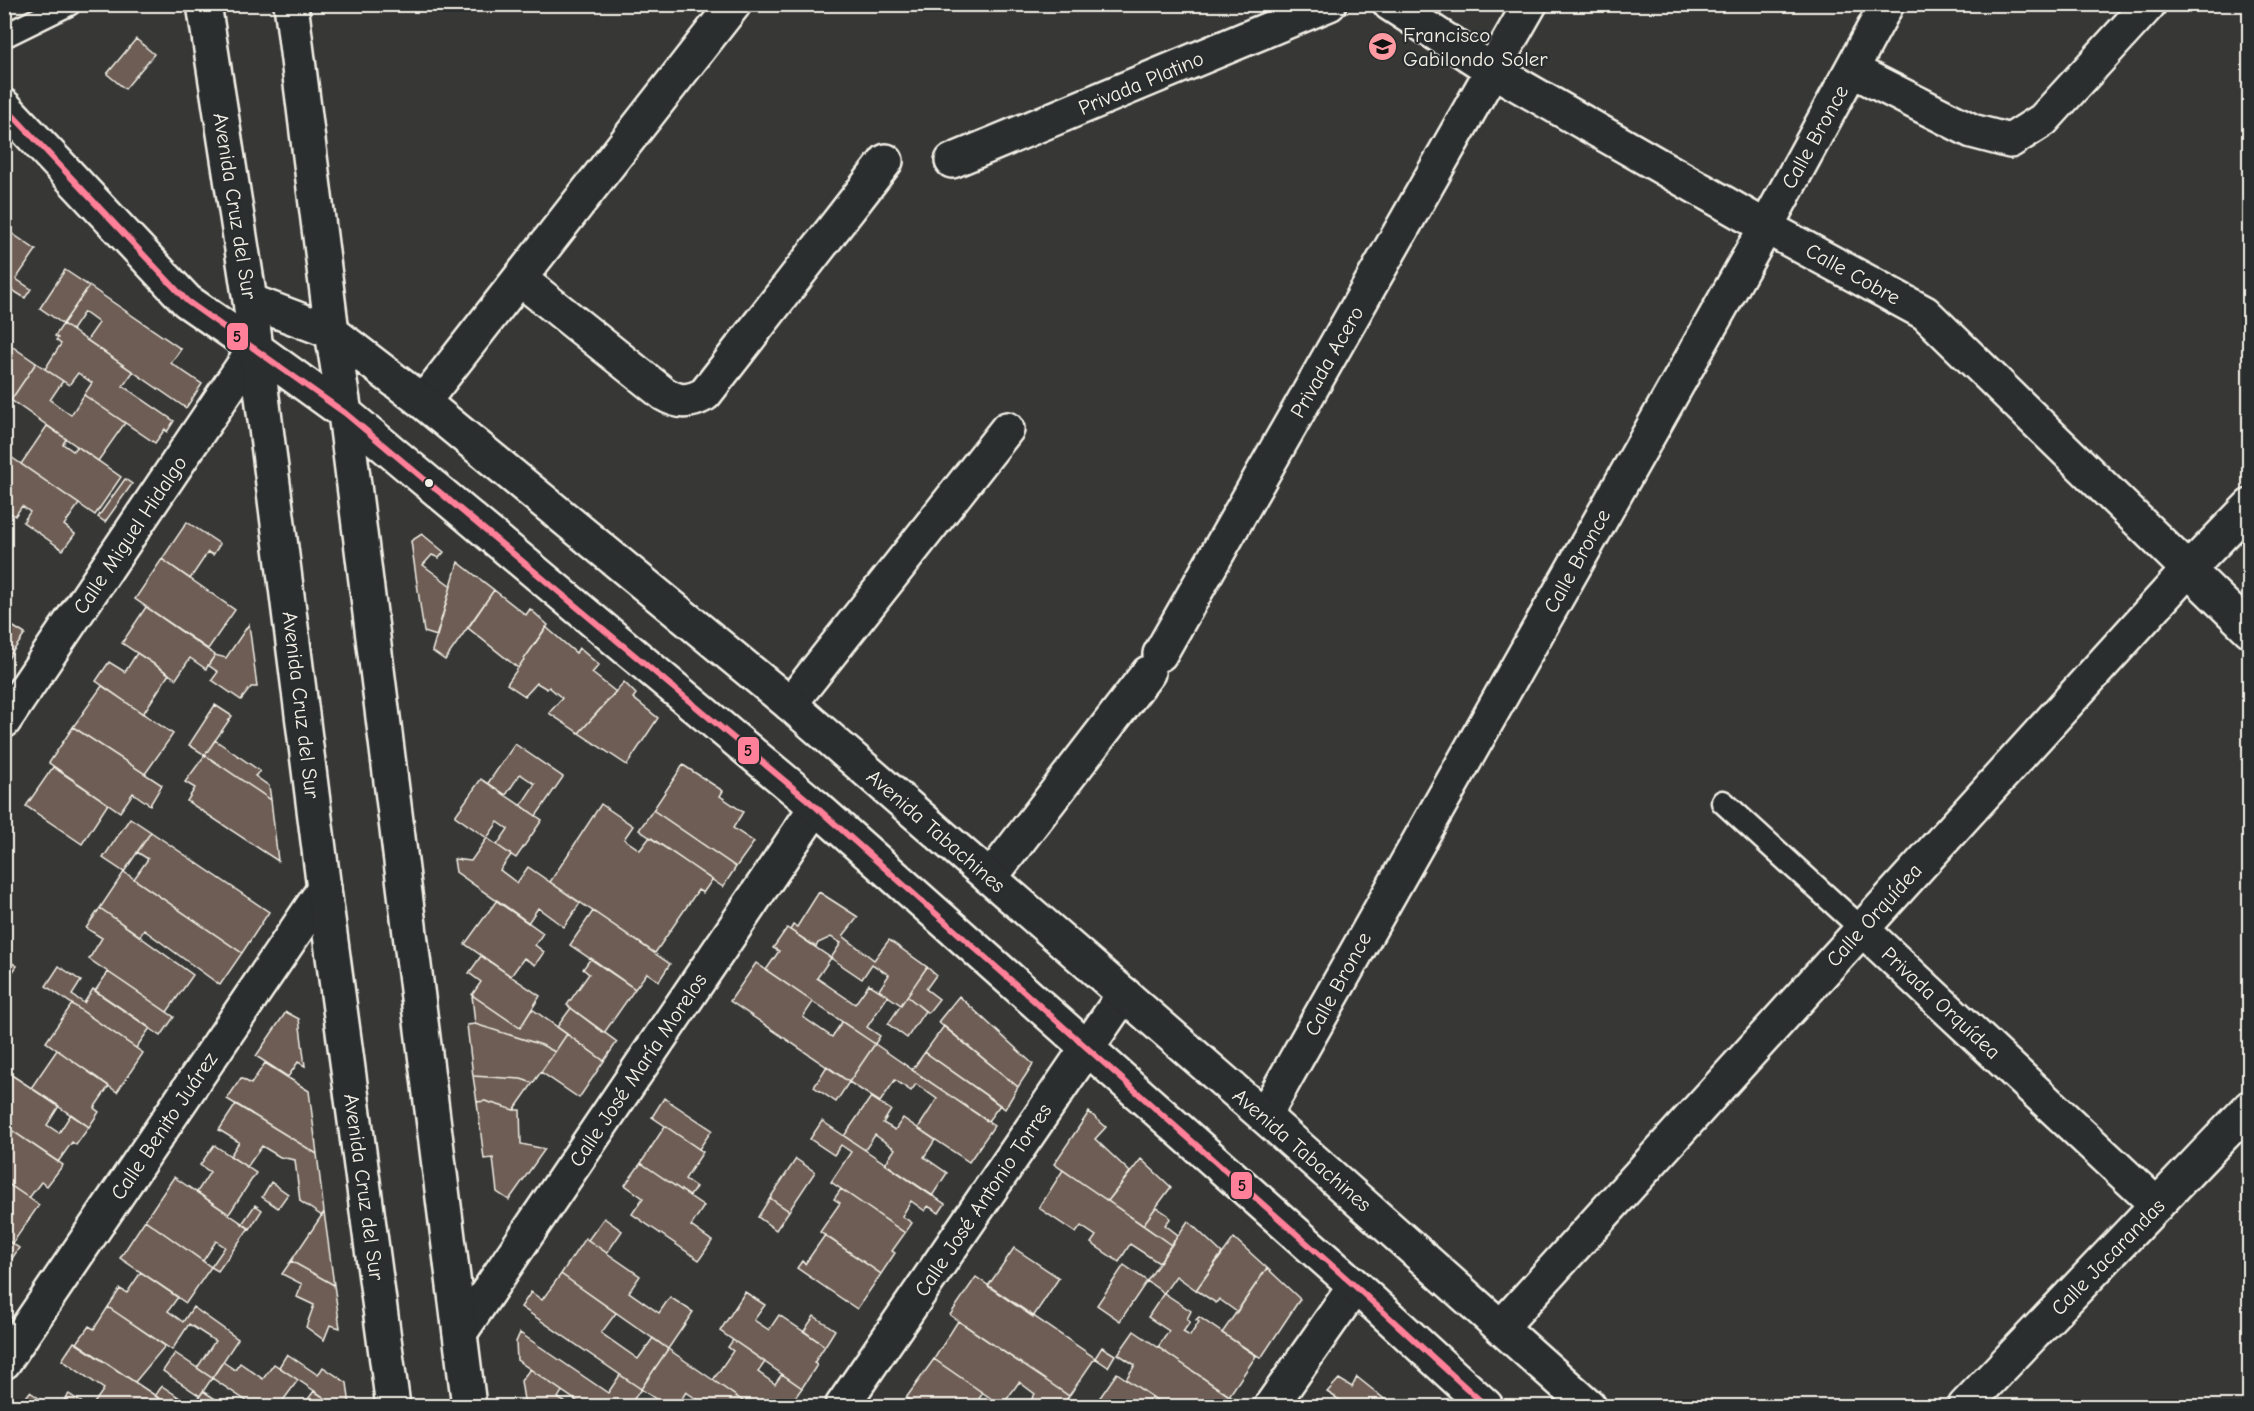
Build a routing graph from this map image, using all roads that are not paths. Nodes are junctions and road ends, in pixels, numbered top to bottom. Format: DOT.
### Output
graph roads {
  1 [pos="69,4"];
  2 [pos="204,4"];
  3 [pos="291,4"];
  4 [pos="734,4"];
  5 [pos="1329,4"];
  6 [pos="1390,4"];
  7 [pos="1530,4"];
  8 [pos="1887,4"];
  9 [pos="2149,4"];
  10 [pos="4,36"];
  11 [pos="1852,70"];
  12 [pos="1494,71"];
  13 [pos="5,109"];
  14 [pos="886,161"];
  15 [pos="952,161"];
  16 [pos="1766,227"];
  17 [pos="520,279"];
  18 [pos="187,301"];
  19 [pos="250,301"];
  20 [pos="332,333"];
  21 [pos="255,348"];
  22 [pos="423,402"];
  23 [pos="345,413"];
  24 [pos="1007,429"];
  25 [pos="2250,506"];
  26 [pos="2187,570"];
  27 [pos="2250,630"];
  28 [pos="790,704"];
  29 [pos="4,721"];
  30 [pos="1723,802"];
  31 [pos="816,807"];
  32 [pos="990,878"];
  33 [pos="324,889"];
  34 [pos="1862,929"];
  35 [pos="1124,994"];
  36 [pos="1087,1048"];
  37 [pos="2250,1107"];
  38 [pos="1264,1116"];
  39 [pos="2157,1205"];
  40 [pos="1355,1286"];
  41 [pos="1501,1327"];
  42 [pos="459,1333"];
  43 [pos="4,1362"];
  44 [pos="393,1407"];
  45 [pos="469,1407"];
  46 [pos="842,1407"];
  47 [pos="1271,1407"];
  48 [pos="1485,1407"];
  49 [pos="1589,1407"];
  50 [pos="1965,1407"];
  1 -- 10 [label="lane"];
  2 -- 19 [label="street, Avenida Cruz del Sur"];
  3 -- 20 [label="street"];
  4 -- 17 [label="street"];
  5 -- 15 [label="street, Privada Platino"];
  6 -- 12 [label="street, Calle Cobre"];
  7 -- 12 [label="street, Privada Acero"];
  8 -- 11 [label="street, Calle Bronce"];
  9 -- 11 [label="street"];
  11 -- 16 [label="street, Calle Bronce"];
  12 -- 16 [label="street, Calle Cobre"];
  12 -- 32 [label="street, Privada Acero"];
  13 -- 18 [label="street"];
  14 -- 17 [label="street"];
  16 -- 26 [label="street, Calle Cobre"];
  16 -- 38 [label="street, Calle Bronce"];
  17 -- 22 [label="street"];
  18 -- 19 [label="street"];
  18 -- 21 [label="street"];
  19 -- 20 [label="street, Avenida Tabachines"];
  19 -- 21 [label="street, Avenida Cruz del Sur"];
  20 -- 22 [label="street, Avenida Tabachines"];
  20 -- 23 [label="street"];
  21 -- 23 [label="street"];
  21 -- 29 [label="street, Calle Miguel Hidalgo"];
  21 -- 33 [label="street, Avenida Cruz del Sur"];
  22 -- 28 [label="street, Avenida Tabachines"];
  23 -- 31 [label="street"];
  23 -- 42 [label="street"];
  24 -- 28 [label="street"];
  25 -- 26 [label="street, Calle Orquídea"];
  26 -- 27 [label="street, Calle Cobre"];
  26 -- 34 [label="street, Calle Orquídea"];
  28 -- 32 [label="street, Avenida Tabachines"];
  30 -- 34 [label="lane, Privada Orquídea"];
  31 -- 36 [label="street"];
  31 -- 42 [label="street, Calle José María Morelos"];
  32 -- 35 [label="street, Avenida Tabachines"];
  33 -- 43 [label="street, Calle Benito Juárez"];
  33 -- 44 [label="street, Avenida Cruz del Sur"];
  34 -- 39 [label="street, Privada Orquídea"];
  34 -- 41 [label="street, Calle Orquídea"];
  35 -- 36 [label="street, Calle José Antonio Torres"];
  35 -- 38 [label="street, Avenida Tabachines"];
  36 -- 40 [label="street"];
  36 -- 46 [label="street, Calle José Antonio Torres"];
  37 -- 39 [label="street, Calle Jacarandas"];
  38 -- 41 [label="street, Avenida Tabachines"];
  39 -- 50 [label="street, Calle Jacarandas"];
  40 -- 47 [label="street"];
  40 -- 48 [label="street"];
  41 -- 49 [label="street, Avenida Tabachines"];
  42 -- 45 [label="street"];
}
